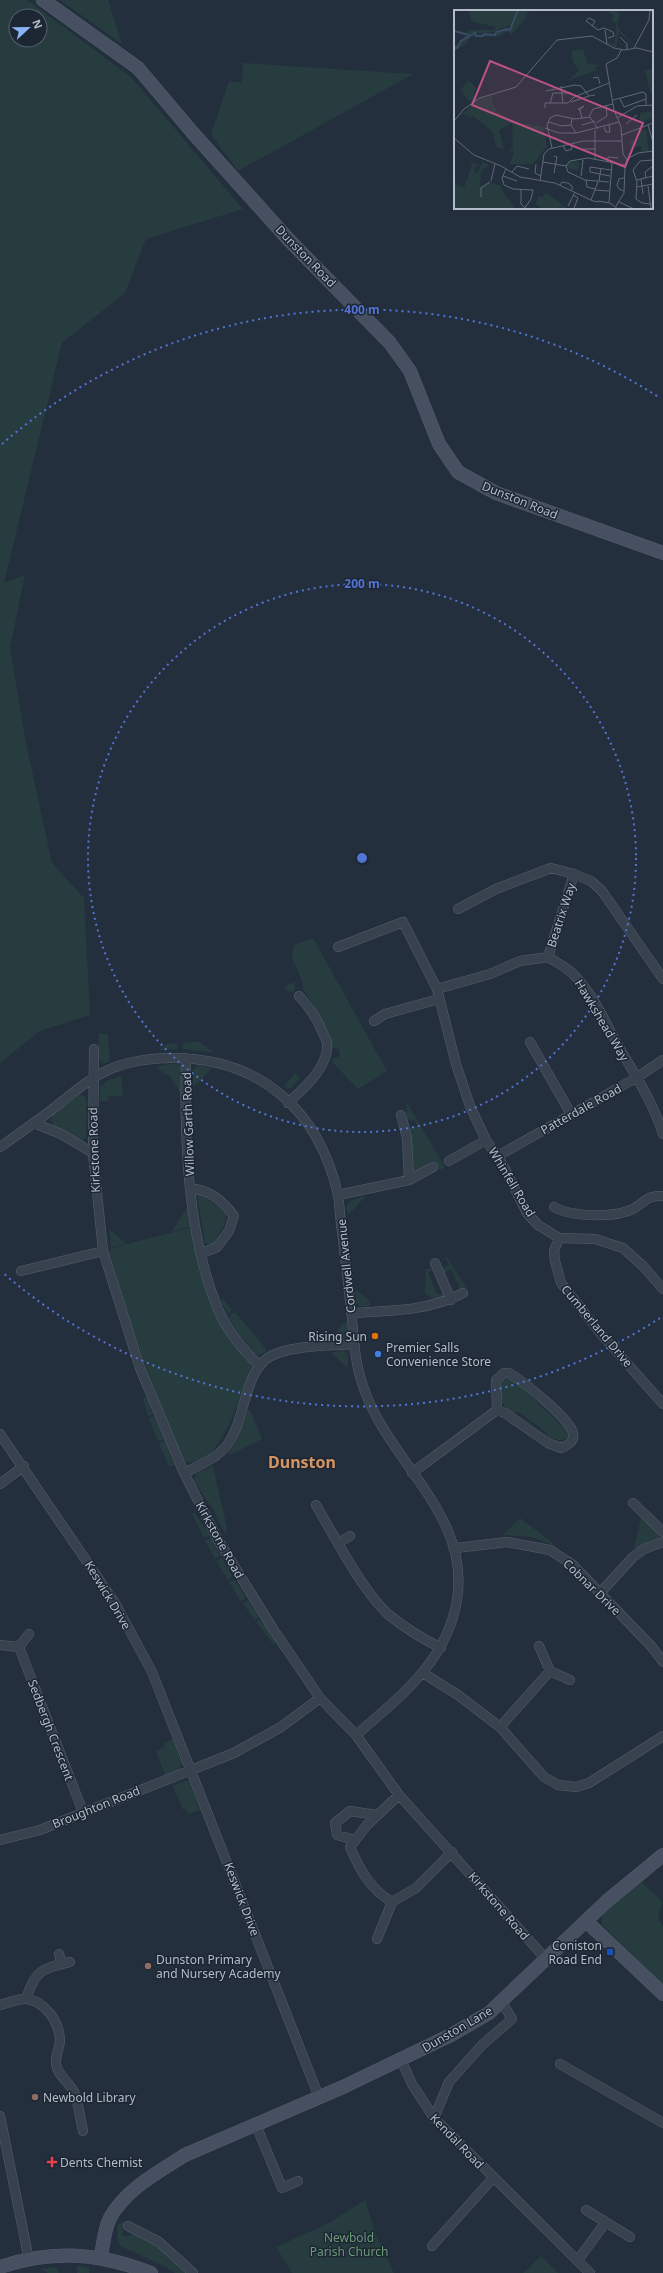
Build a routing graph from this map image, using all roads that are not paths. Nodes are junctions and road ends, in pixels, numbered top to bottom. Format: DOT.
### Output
graph roads {
  1 [pos="43,0"];
  2 [pos="663,552"];
  3 [pos="574,874"];
  4 [pos="458,909"];
  5 [pos="338,947"];
  6 [pos="548,957"];
  7 [pos="663,978"];
  8 [pos="437,988"];
  9 [pos="298,996"];
  10 [pos="439,999"];
  11 [pos="374,1021"];
  12 [pos="530,1042"];
  13 [pos="94,1049"];
  14 [pos="186,1058"];
  15 [pos="663,1060"];
  16 [pos="92,1078"];
  17 [pos="636,1078"];
  18 [pos="288,1103"];
  19 [pos="571,1114"];
  20 [pos="401,1115"];
  21 [pos="34,1123"];
  22 [pos="663,1134"];
  23 [pos="486,1140"];
  24 [pos="0,1147"];
  25 [pos="93,1154"];
  26 [pos="498,1156"];
  27 [pos="449,1161"];
  28 [pos="433,1167"];
  29 [pos="409,1180"];
  30 [pos="190,1189"];
  31 [pos="338,1195"];
  32 [pos="663,1196"];
  33 [pos="554,1207"];
  34 [pos="558,1238"];
  35 [pos="103,1251"];
  36 [pos="202,1252"];
  37 [pos="435,1262"];
  38 [pos="22,1271"];
  39 [pos="663,1290"];
  40 [pos="463,1293"];
  41 [pos="451,1300"];
  42 [pos="351,1313"];
  43 [pos="353,1344"];
  44 [pos="259,1365"];
  45 [pos="663,1404"];
  46 [pos="497,1410"];
  47 [pos="0,1434"];
  48 [pos="24,1466"];
  49 [pos="184,1473"];
  50 [pos="412,1473"];
  51 [pos="0,1484"];
  52 [pos="633,1503"];
  53 [pos="316,1505"];
  54 [pos="663,1532"];
  55 [pos="350,1536"];
  56 [pos="663,1542"];
  57 [pos="338,1543"];
  58 [pos="456,1548"];
  59 [pos="600,1593"];
  60 [pos="29,1634"];
  61 [pos="0,1645"];
  62 [pos="539,1646"];
  63 [pos="19,1647"];
  64 [pos="441,1648"];
  65 [pos="663,1662"];
  66 [pos="550,1671"];
  67 [pos="423,1673"];
  68 [pos="570,1680"];
  69 [pos="320,1698"];
  70 [pos="500,1727"];
  71 [pos="356,1735"];
  72 [pos="663,1736"];
  73 [pos="191,1769"];
  74 [pos="399,1795"];
  75 [pos="83,1812"];
  76 [pos="377,1815"];
  77 [pos="0,1840"];
  78 [pos="355,1840"];
  79 [pos="452,1852"];
  80 [pos="663,1855"];
  81 [pos="392,1902"];
  82 [pos="586,1921"];
  83 [pos="377,1939"];
  84 [pos="59,1954"];
  85 [pos="546,1959"];
  86 [pos="663,1994"];
  87 [pos="26,1999"];
  88 [pos="502,2002"];
  89 [pos="0,2005"];
  90 [pos="401,2060"];
  91 [pos="560,2064"];
  92 [pos="319,2097"];
  93 [pos="0,2116"];
  94 [pos="434,2118"];
  95 [pos="663,2123"];
  96 [pos="256,2125"];
  97 [pos="83,2132"];
  98 [pos="493,2178"];
  99 [pos="298,2181"];
  100 [pos="586,2210"];
  101 [pos="605,2223"];
  102 [pos="128,2226"];
  103 [pos="630,2237"];
  104 [pos="432,2246"];
  105 [pos="101,2258"];
  106 [pos="29,2260"];
  107 [pos="578,2260"];
  108 [pos="0,2267"];
  109 [pos="151,2273"];
  110 [pos="193,2273"];
  111 [pos="590,2273"];
  1 -- 2 [label="main road, Dunston Road"];
  3 -- 4 [label="street"];
  3 -- 6 [label="street, Beatrix Way"];
  3 -- 7 [label="street"];
  5 -- 8 [label="street, Whinfell Road"];
  6 -- 8 [label="street"];
  6 -- 17 [label="street, Hawkshead Way"];
  8 -- 10 [label="street, Whinfell Road"];
  9 -- 18 [label="street"];
  10 -- 11 [label="street"];
  10 -- 23 [label="street, Whinfell Road"];
  12 -- 19 [label="street"];
  13 -- 16 [label="street, Kirkstone Road"];
  14 -- 16 [label="street, Cordwell Avenue"];
  14 -- 18 [label="street, Cordwell Avenue"];
  14 -- 30 [label="street, Willow Garth Road"];
  15 -- 17 [label="street, Patterdale Road"];
  16 -- 21 [label="street, Cordwell Avenue"];
  16 -- 25 [label="street, Kirkstone Road"];
  17 -- 19 [label="street, Patterdale Road"];
  17 -- 22 [label="street, Hawkshead Way"];
  18 -- 31 [label="street, Cordwell Avenue"];
  19 -- 26 [label="street, Patterdale Road"];
  20 -- 29 [label="street"];
  21 -- 24 [label="street, Cordwell Avenue"];
  21 -- 25 [label="street"];
  23 -- 26 [label="street, Whinfell Road"];
  23 -- 27 [label="street"];
  25 -- 35 [label="street, Kirkstone Road"];
  26 -- 34 [label="street, Whinfell Road"];
  28 -- 29 [label="street"];
  29 -- 31 [label="street"];
  30 -- 36 [label="street, Willow Garth Road"];
  30 -- 36 [label="street, Willow Garth Road"];
  31 -- 42 [label="street, Cordwell Avenue"];
  32 -- 33 [label="street"];
  34 -- 39 [label="street"];
  34 -- 45 [label="street, Cumberland Drive"];
  35 -- 38 [label="street"];
  35 -- 49 [label="street, Kirkstone Road"];
  36 -- 44 [label="street, Willow Garth Road"];
  37 -- 41 [label="street"];
  40 -- 41 [label="street"];
  41 -- 42 [label="street"];
  42 -- 43 [label="street, Cordwell Avenue"];
  43 -- 44 [label="street"];
  43 -- 50 [label="street, Cordwell Avenue"];
  44 -- 49 [label="street"];
  46 -- 46 [label="street"];
  46 -- 50 [label="street"];
  47 -- 48 [label="street, Keswick Drive"];
  48 -- 51 [label="street"];
  48 -- 73 [label="street, Keswick Drive"];
  49 -- 69 [label="street, Kirkstone Road"];
  50 -- 58 [label="street, Cordwell Avenue"];
  52 -- 54 [label="street"];
  53 -- 57 [label="street"];
  55 -- 57 [label="street"];
  56 -- 59 [label="street"];
  57 -- 64 [label="street"];
  58 -- 59 [label="street, Cobnar Drive"];
  58 -- 64 [label="street, Cordwell Avenue"];
  59 -- 65 [label="street, Cobnar Drive"];
  60 -- 63 [label="street"];
  61 -- 63 [label="street"];
  62 -- 66 [label="street"];
  63 -- 75 [label="street, Sedbergh Crescent"];
  64 -- 67 [label="street, Cordwell Avenue"];
  66 -- 68 [label="street"];
  66 -- 70 [label="street"];
  67 -- 70 [label="street"];
  67 -- 71 [label="street, Cordwell Avenue"];
  69 -- 71 [label="street, Kirkstone Road"];
  69 -- 73 [label="street"];
  70 -- 72 [label="street"];
  71 -- 74 [label="street, Kirkstone Road"];
  73 -- 75 [label="street, Broughton Road"];
  73 -- 92 [label="street, Keswick Drive"];
  74 -- 76 [label="street"];
  74 -- 79 [label="street, Kirkstone Road"];
  75 -- 77 [label="street, Broughton Road"];
  76 -- 78 [label="street"];
  76 -- 78 [label="street"];
  78 -- 81 [label="street"];
  79 -- 81 [label="street"];
  79 -- 85 [label="street, Kirkstone Road"];
  80 -- 82 [label="main road, Dunston Lane"];
  81 -- 83 [label="street"];
  82 -- 85 [label="main road, Dunston Lane"];
  82 -- 86 [label="main road"];
  84 -- 87 [label="street"];
  85 -- 88 [label="main road, Dunston Lane"];
  87 -- 89 [label="street"];
  87 -- 97 [label="street"];
  88 -- 90 [label="main road, Dunston Lane"];
  88 -- 94 [label="street"];
  90 -- 92 [label="main road, Dunston Lane"];
  90 -- 94 [label="street, Kendal Road"];
  91 -- 95 [label="street"];
  92 -- 96 [label="main road, Dunston Lane"];
  93 -- 106 [label="street"];
  94 -- 98 [label="street, Kendal Road"];
  96 -- 99 [label="street"];
  96 -- 105 [label="main road, Dunston Lane"];
  98 -- 104 [label="street, Kendal Road"];
  98 -- 107 [label="street, Kendal Road"];
  100 -- 101 [label="street"];
  101 -- 103 [label="street"];
  101 -- 107 [label="street"];
  102 -- 110 [label="street"];
  105 -- 106 [label="main road"];
  105 -- 109 [label="main road"];
  106 -- 108 [label="main road"];
  107 -- 111 [label="street, Kendal Road"];
}
